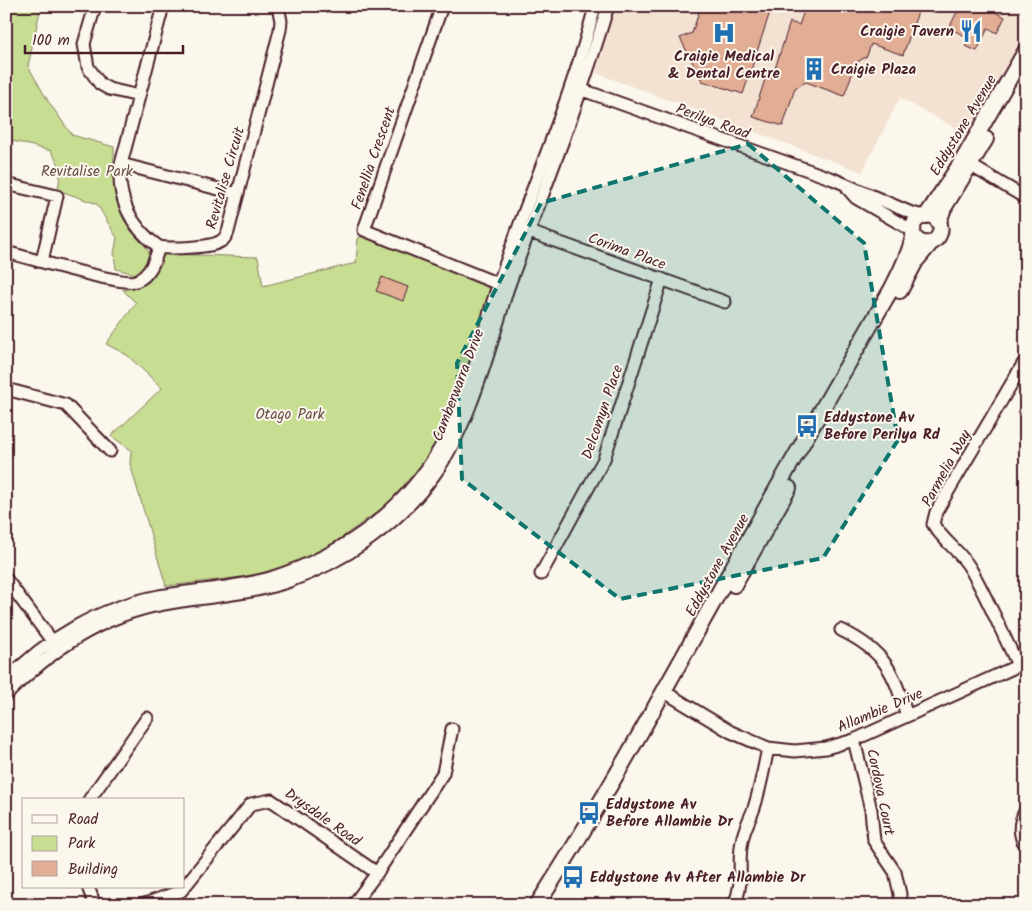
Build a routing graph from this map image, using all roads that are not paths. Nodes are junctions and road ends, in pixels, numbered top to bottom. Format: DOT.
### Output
graph roads {
  1 [pos="96,6"];
  2 [pos="163,6"];
  3 [pos="278,6"];
  4 [pos="442,6"];
  5 [pos="595,6"];
  6 [pos="608,6"];
  7 [pos="1026,50"];
  8 [pos="1026,69"];
  9 [pos="576,88"];
  10 [pos="139,96"];
  11 [pos="966,163"];
  12 [pos="121,164"];
  13 [pos="6,184"];
  14 [pos="845,186"];
  15 [pos="238,194"];
  16 [pos="1026,198"];
  17 [pos="924,216"];
  18 [pos="939,222"];
  19 [pos="524,230"];
  20 [pos="913,233"];
  21 [pos="931,244"];
  22 [pos="159,247"];
  23 [pos="6,252"];
  24 [pos="42,261"];
  25 [pos="662,279"];
  26 [pos="504,286"];
  27 [pos="725,302"];
  28 [pos="1026,362"];
  29 [pos="6,389"];
  30 [pos="110,451"];
  31 [pos="540,574"];
  32 [pos="6,579"];
  33 [pos="841,630"];
  34 [pos="55,645"];
  35 [pos="1022,663"];
  36 [pos="6,681"];
  37 [pos="667,693"];
  38 [pos="6,695"];
  39 [pos="907,716"];
  40 [pos="147,718"];
  41 [pos="452,729"];
  42 [pos="854,740"];
  43 [pos="768,748"];
  44 [pos="90,798"];
  45 [pos="1026,810"];
  46 [pos="1026,847"];
  47 [pos="377,873"];
  48 [pos="185,886"];
  49 [pos="88,888"];
  50 [pos="183,888"];
  51 [pos="95,905"];
  52 [pos="142,905"];
  53 [pos="353,905"];
  54 [pos="537,905"];
  55 [pos="549,905"];
  56 [pos="734,905"];
  57 [pos="900,905"];
  1 -- 10 [label="street"];
  2 -- 10 [label="street"];
  3 -- 15 [label="street, Revitalise Circuit"];
  4 -- 26 [label="street, Fenellia Crescent"];
  5 -- 9 [label="street, Camberwarra Drive"];
  6 -- 9 [label="street, Camberwarra Drive"];
  7 -- 11 [label="main road, Eddystone Avenue"];
  8 -- 11 [label="main road, Eddystone Avenue"];
  9 -- 14 [label="street, Perilya Road"];
  9 -- 19 [label="street, Camberwarra Drive"];
  10 -- 12 [label="street"];
  11 -- 16 [label="street"];
  11 -- 17 [label="main road, Eddystone Avenue"];
  11 -- 18 [label="main road, Eddystone Avenue"];
  12 -- 15 [label="street"];
  12 -- 22 [label="street"];
  13 -- 24 [label="street"];
  14 -- 17 [label="street, Perilya Road"];
  14 -- 20 [label="street, Perilya Road"];
  15 -- 22 [label="street, Revitalise Circuit"];
  17 -- 18 [label="main road"];
  17 -- 20 [label="main road"];
  18 -- 21 [label="main road"];
  19 -- 25 [label="street, Corima Place"];
  19 -- 26 [label="street, Camberwarra Drive"];
  20 -- 21 [label="main road"];
  20 -- 37 [label="main road, Eddystone Avenue"];
  21 -- 37 [label="main road, Eddystone Avenue"];
  22 -- 24 [label="street"];
  23 -- 24 [label="street"];
  25 -- 27 [label="street, Corima Place"];
  25 -- 31 [label="street, Delcomyn Place"];
  26 -- 34 [label="street, Camberwarra Drive"];
  28 -- 35 [label="street, Parmelia Way"];
  29 -- 30 [label="street"];
  32 -- 34 [label="street"];
  33 -- 39 [label="street"];
  34 -- 36 [label="street, Camberwarra Drive"];
  34 -- 38 [label="street, Camberwarra Drive"];
  35 -- 39 [label="street, Allambie Drive"];
  37 -- 43 [label="street, Allambie Drive"];
  37 -- 54 [label="main road, Eddystone Avenue"];
  37 -- 55 [label="main road, Eddystone Avenue"];
  39 -- 42 [label="street, Allambie Drive"];
  40 -- 44 [label="street"];
  41 -- 47 [label="street"];
  42 -- 43 [label="street, Allambie Drive"];
  42 -- 57 [label="street, Cordova Court"];
  43 -- 56 [label="street"];
  45 -- 46 [label="street"];
  47 -- 48 [label="street, Drysdale Road"];
  47 -- 53 [label="street"];
  49 -- 51 [label="street"];
  50 -- 52 [label="street, Drysdale Road"];
}
